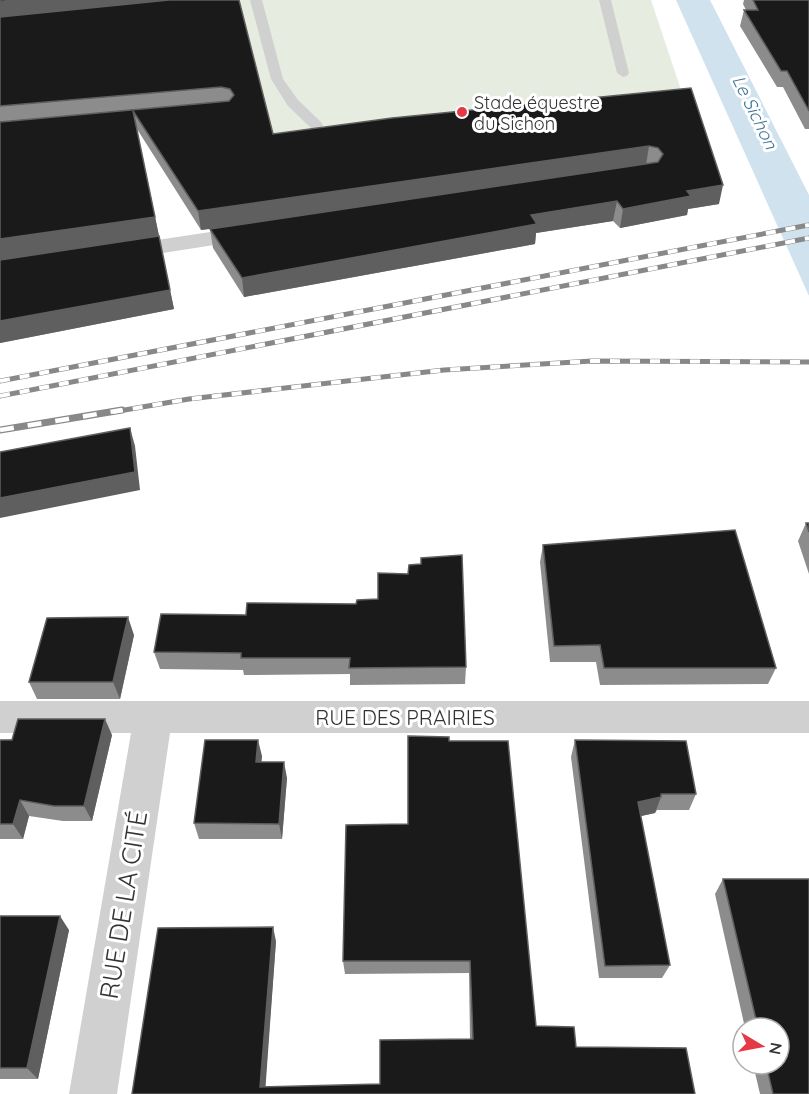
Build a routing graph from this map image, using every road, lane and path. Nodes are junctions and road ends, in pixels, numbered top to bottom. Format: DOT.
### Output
graph roads {
  1 [pos="605,0"];
  2 [pos="253,2"];
  3 [pos="623,74"];
  4 [pos="316,125"];
  5 [pos="282,228"];
  6 [pos="94,256"];
  7 [pos="0,717"];
  8 [pos="153,717"];
  9 [pos="809,717"];
  10 [pos="93,1094"];
  1 -- 3 [label="lane"];
  2 -- 4 [label="lane"];
  5 -- 6 [label="street"];
  7 -- 8 [label="street, RUE DES PRAIRIES"];
  8 -- 9 [label="street, RUE DES PRAIRIES"];
  8 -- 10 [label="street, RUE DE LA CITÉ"];
}
